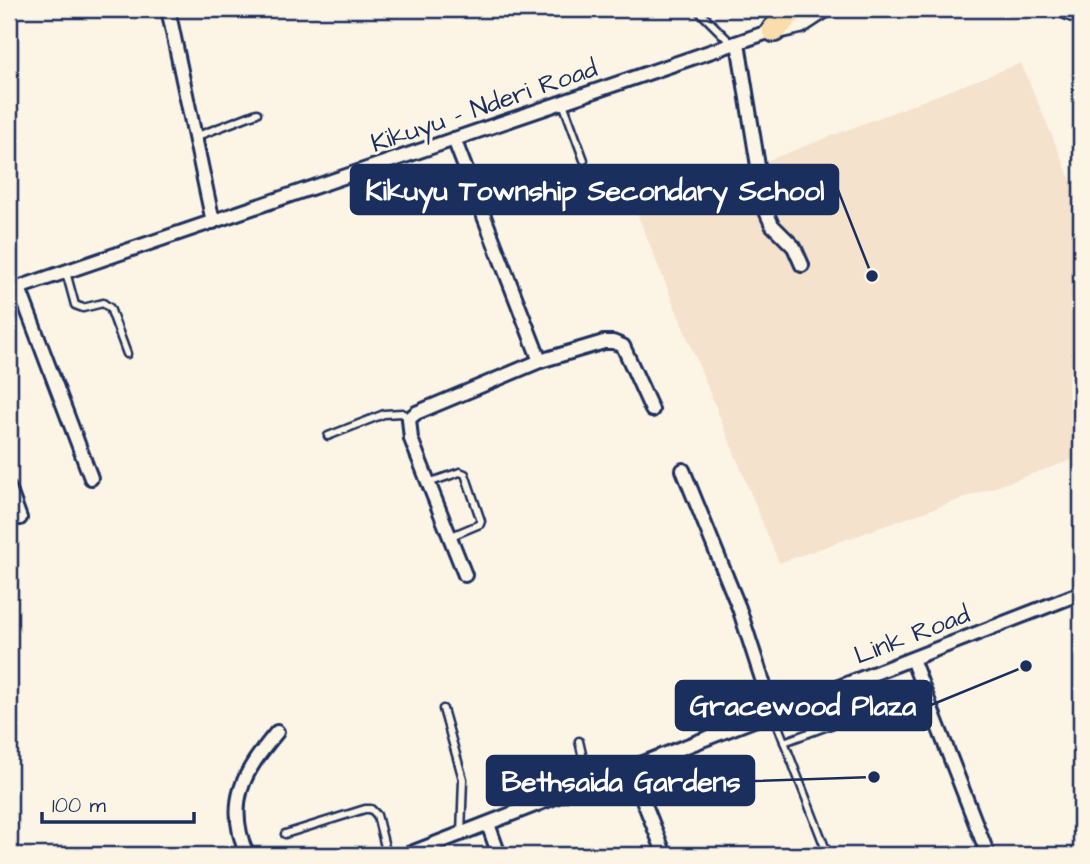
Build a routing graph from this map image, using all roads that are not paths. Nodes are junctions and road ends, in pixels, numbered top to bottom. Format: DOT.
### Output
graph roads {
  1 [pos="168,9"];
  2 [pos="698,9"];
  3 [pos="793,9"];
  4 [pos="823,9"];
  5 [pos="1066,9"];
  6 [pos="1081,12"];
  7 [pos="774,30"];
  8 [pos="735,44"];
  9 [pos="563,103"];
  10 [pos="257,113"];
  11 [pos="195,137"];
  12 [pos="454,139"];
  13 [pos="584,160"];
  14 [pos="213,222"];
  15 [pos="802,265"];
  16 [pos="66,272"];
  17 [pos="14,290"];
  18 [pos="127,354"];
  19 [pos="540,361"];
  20 [pos="652,410"];
  21 [pos="409,419"];
  22 [pos="328,436"];
  23 [pos="684,470"];
  24 [pos="91,478"];
  25 [pos="428,483"];
  26 [pos="9,488"];
  27 [pos="20,518"];
  28 [pos="449,537"];
  29 [pos="465,575"];
  30 [pos="1081,593"];
  31 [pos="912,659"];
  32 [pos="885,705"];
  33 [pos="443,709"];
  34 [pos="773,713"];
  35 [pos="277,732"];
  36 [pos="579,741"];
  37 [pos="784,742"];
  38 [pos="631,767"];
  39 [pos="589,783"];
  40 [pos="488,824"];
  41 [pos="285,834"];
  42 [pos="461,834"];
  43 [pos="247,855"];
  44 [pos="387,855"];
  45 [pos="407,855"];
  46 [pos="499,855"];
  47 [pos="665,855"];
  48 [pos="828,855"];
  49 [pos="988,855"];
  1 -- 11 [label="street"];
  2 -- 8 [label="lane"];
  3 -- 7 [label="highway"];
  4 -- 7 [label="street"];
  5 -- 6 [label="street"];
  7 -- 8 [label="street, Kikuyu - Nderi Road"];
  8 -- 9 [label="street, Kikuyu - Nderi Road"];
  8 -- 15 [label="street"];
  9 -- 12 [label="street, Kikuyu - Nderi Road"];
  9 -- 13 [label="lane"];
  10 -- 11 [label="lane"];
  11 -- 14 [label="street"];
  12 -- 14 [label="street, Kikuyu - Nderi Road"];
  12 -- 19 [label="street"];
  14 -- 16 [label="street, Kikuyu - Nderi Road"];
  16 -- 17 [label="street, Kikuyu - Nderi Road"];
  16 -- 18 [label="lane"];
  17 -- 24 [label="street"];
  19 -- 20 [label="street"];
  19 -- 21 [label="street"];
  21 -- 22 [label="lane"];
  21 -- 25 [label="street"];
  23 -- 34 [label="street"];
  25 -- 28 [label="street"];
  25 -- 28 [label="lane"];
  26 -- 27 [label="street"];
  28 -- 29 [label="street"];
  30 -- 31 [label="street, Link Road"];
  31 -- 34 [label="street, Link Road"];
  31 -- 49 [label="street"];
  32 -- 37 [label="lane"];
  33 -- 42 [label="lane"];
  34 -- 37 [label="lane"];
  34 -- 38 [label="street, Link Road"];
  35 -- 43 [label="street"];
  36 -- 39 [label="lane"];
  37 -- 48 [label="lane"];
  38 -- 39 [label="street, Link Road"];
  38 -- 47 [label="street"];
  39 -- 40 [label="street, Link Road"];
  40 -- 42 [label="street, Link Road"];
  40 -- 46 [label="street"];
  41 -- 44 [label="lane"];
  42 -- 45 [label="street, Link Road"];
}
